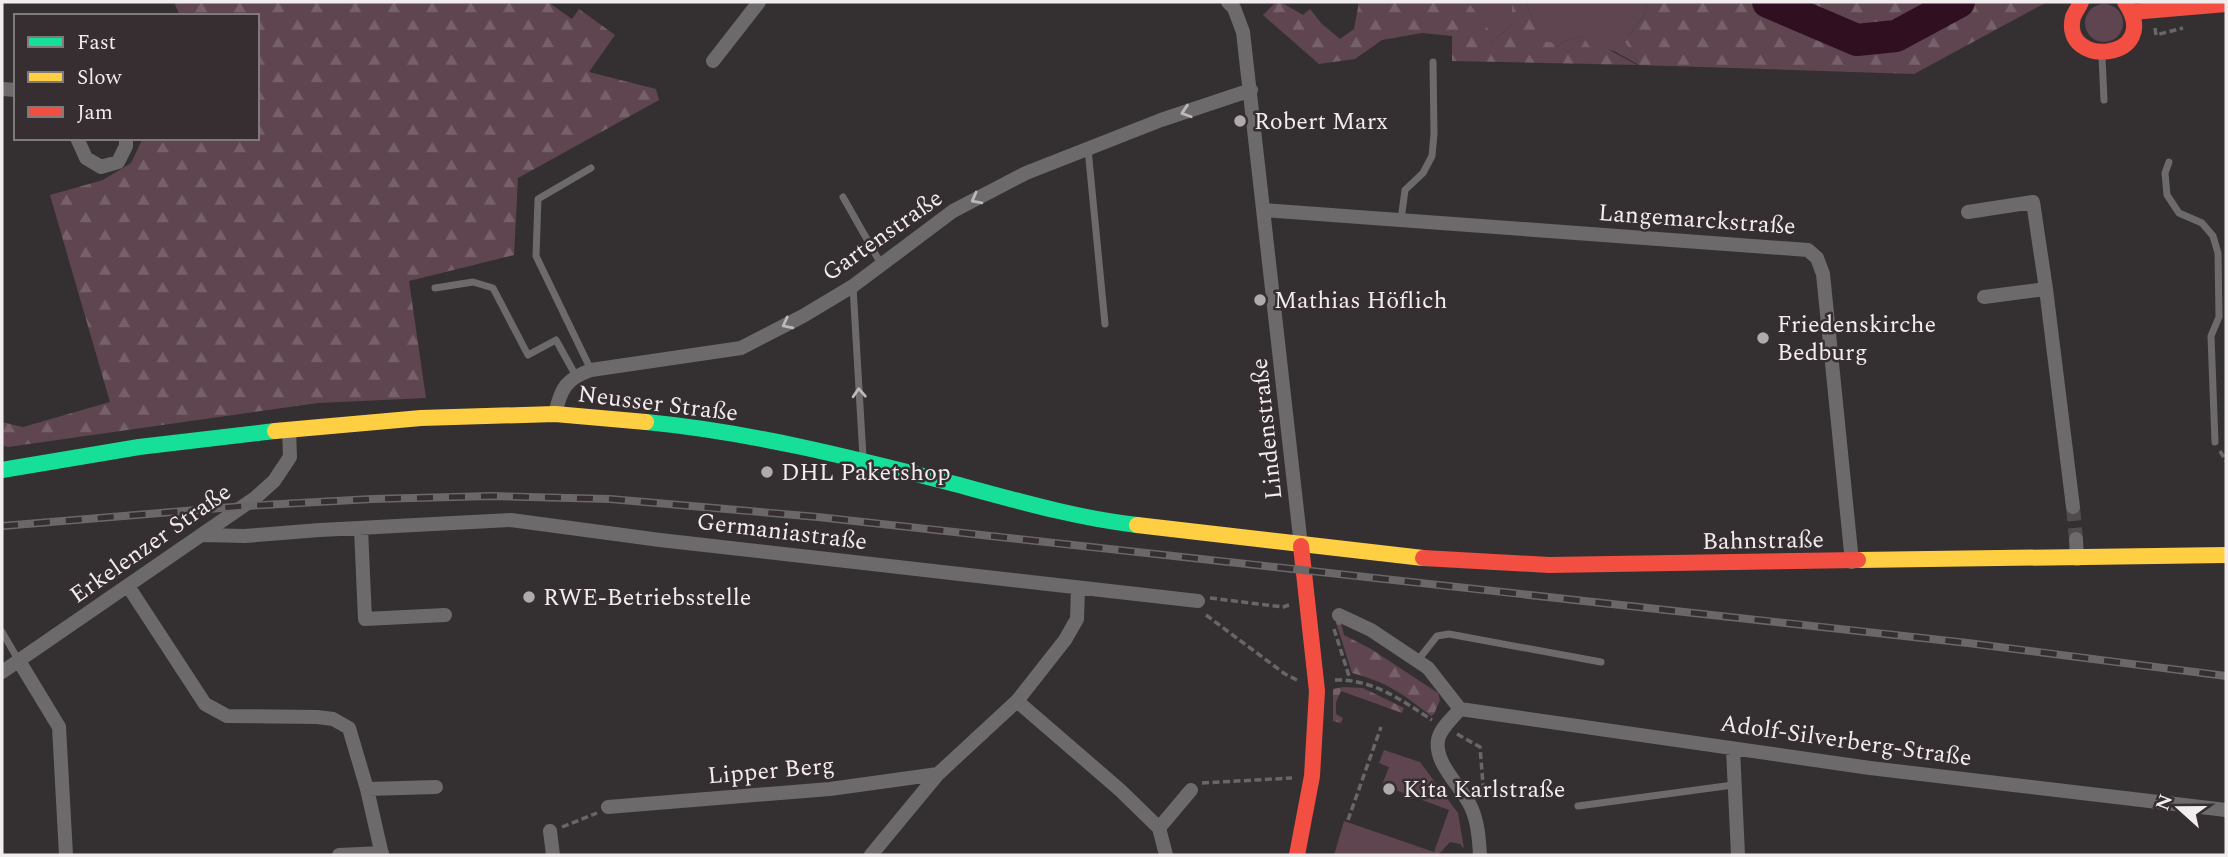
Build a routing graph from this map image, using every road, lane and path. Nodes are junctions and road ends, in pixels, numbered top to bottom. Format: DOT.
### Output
graph roads {
  1 [pos="759,2"];
  2 [pos="1228,2"];
  3 [pos="2081,2"];
  4 [pos="2226,4"];
  5 [pos="2129,7"];
  6 [pos="2102,53"];
  7 [pos="713,61"];
  8 [pos="1433,62"];
  9 [pos="1251,90"];
  10 [pos="2104,100"];
  11 [pos="78,140"];
  12 [pos="126,140"];
  13 [pos="1088,149"];
  14 [pos="2169,162"];
  15 [pos="591,168"];
  16 [pos="843,197"];
  17 [pos="1264,210"];
  18 [pos="1968,212"];
  19 [pos="1401,220"];
  20 [pos="881,265"];
  21 [pos="853,286"];
  22 [pos="435,288"];
  23 [pos="2046,289"];
  24 [pos="1983,298"];
  25 [pos="1105,324"];
  26 [pos="591,370"];
  27 [pos="576,376"];
  28 [pos="555,414"];
  29 [pos="289,429"];
  30 [pos="2216,442"];
  31 [pos="864,461"];
  32 [pos="2,470"];
  33 [pos="2073,507"];
  34 [pos="361,529"];
  35 [pos="202,535"];
  36 [pos="2076,538"];
  37 [pos="1301,545"];
  38 [pos="2226,555"];
  39 [pos="2077,559"];
  40 [pos="1852,562"];
  41 [pos="128,586"];
  42 [pos="1078,589"];
  43 [pos="1198,601"];
  44 [pos="1308,601"];
  45 [pos="445,615"];
  46 [pos="1335,616"];
  47 [pos="2,632"];
  48 [pos="1418,660"];
  49 [pos="19,661"];
  50 [pos="1601,662"];
  51 [pos="2,672"];
  52 [pos="1351,680"];
  53 [pos="1317,681"];
  54 [pos="1017,701"];
  55 [pos="1460,709"];
  56 [pos="1381,727"];
  57 [pos="1444,727"];
  58 [pos="1732,748"];
  59 [pos="938,774"];
  60 [pos="1312,776"];
  61 [pos="1733,785"];
  62 [pos="436,787"];
  63 [pos="367,789"];
  64 [pos="1191,790"];
  65 [pos="1485,806"];
  66 [pos="1578,806"];
  67 [pos="608,807"];
  68 [pos="2226,810"];
  69 [pos="1348,820"];
  70 [pos="1159,828"];
  71 [pos="550,831"];
  72 [pos="382,854"];
  73 [pos="66,855"];
  74 [pos="339,855"];
  75 [pos="553,855"];
  76 [pos="870,855"];
  77 [pos="1166,855"];
  78 [pos="1297,855"];
  79 [pos="1480,855"];
  80 [pos="1738,855"];
  1 -- 7 [label="street"];
  2 -- 9 [label="street, Lindenstraße"];
  3 -- 6 [label="street"];
  4 -- 5 [label="street"];
  5 -- 6 [label="street"];
  6 -- 10 [label="lane"];
  8 -- 19 [label="lane"];
  9 -- 13 [label="street, Gartenstraße, one-way"];
  9 -- 17 [label="street, Lindenstraße"];
  11 -- 12 [label="street"];
  13 -- 20 [label="street, Gartenstraße, one-way"];
  13 -- 25 [label="lane"];
  14 -- 30 [label="lane"];
  15 -- 26 [label="lane"];
  16 -- 20 [label="lane"];
  17 -- 19 [label="street, Langemarckstraße"];
  17 -- 37 [label="street, Lindenstraße"];
  18 -- 23 [label="street"];
  19 -- 40 [label="street, Langemarckstraße"];
  20 -- 21 [label="street, Gartenstraße"];
  21 -- 26 [label="street, Gartenstraße, one-way"];
  31 -- 21 [label="lane, one-way"];
  22 -- 27 [label="lane"];
  23 -- 24 [label="street"];
  23 -- 33 [label="street"];
  26 -- 27 [label="street, Gartenstraße"];
  27 -- 28 [label="street"];
  28 -- 29 [label="street, Neusser Straße"];
  28 -- 31 [label="street, Neusser Straße"];
  29 -- 32 [label="street, Neusser Straße"];
  29 -- 35 [label="street, Erkelenzer Straße"];
  31 -- 37 [label="street, Neusser Straße"];
  34 -- 35 [label="street, Germaniastraße"];
  34 -- 42 [label="street, Germaniastraße"];
  34 -- 45 [label="street"];
  35 -- 41 [label="street, Erkelenzer Straße"];
  36 -- 39 [label="street"];
  37 -- 40 [label="street, Bahnstraße"];
  37 -- 44 [label="street, Lindenstraße"];
  38 -- 39 [label="street, Bahnstraße"];
  39 -- 40 [label="street, Bahnstraße"];
  41 -- 49 [label="street, Erkelenzer Straße"];
  41 -- 63 [label="street"];
  42 -- 43 [label="street, Germaniastraße"];
  42 -- 54 [label="street"];
  43 -- 44 [label="path"];
  43 -- 53 [label="path"];
  44 -- 53 [label="street, Lindenstraße"];
  46 -- 48 [label="street"];
  46 -- 52 [label="path"];
  47 -- 49 [label="lane"];
  48 -- 50 [label="lane"];
  48 -- 55 [label="street"];
  49 -- 51 [label="street, Erkelenzer Straße"];
  49 -- 73 [label="street"];
  52 -- 53 [label="path"];
  52 -- 57 [label="path"];
  53 -- 60 [label="street, Lindenstraße"];
  54 -- 59 [label="street"];
  54 -- 70 [label="street"];
  55 -- 57 [label="street"];
  55 -- 58 [label="street, Adolf-Silverberg-Straße"];
  56 -- 69 [label="path"];
  57 -- 65 [label="path"];
  57 -- 79 [label="street"];
  58 -- 61 [label="street"];
  58 -- 68 [label="street, Adolf-Silverberg-Straße"];
  59 -- 67 [label="street, Lipper Berg"];
  59 -- 76 [label="street"];
  60 -- 64 [label="path"];
  60 -- 78 [label="street, Lindenstraße"];
  61 -- 66 [label="lane"];
  61 -- 80 [label="street"];
  62 -- 63 [label="street"];
  63 -- 72 [label="street"];
  64 -- 70 [label="street"];
  67 -- 71 [label="path"];
  70 -- 77 [label="street"];
  71 -- 75 [label="street"];
  72 -- 74 [label="street"];
}
